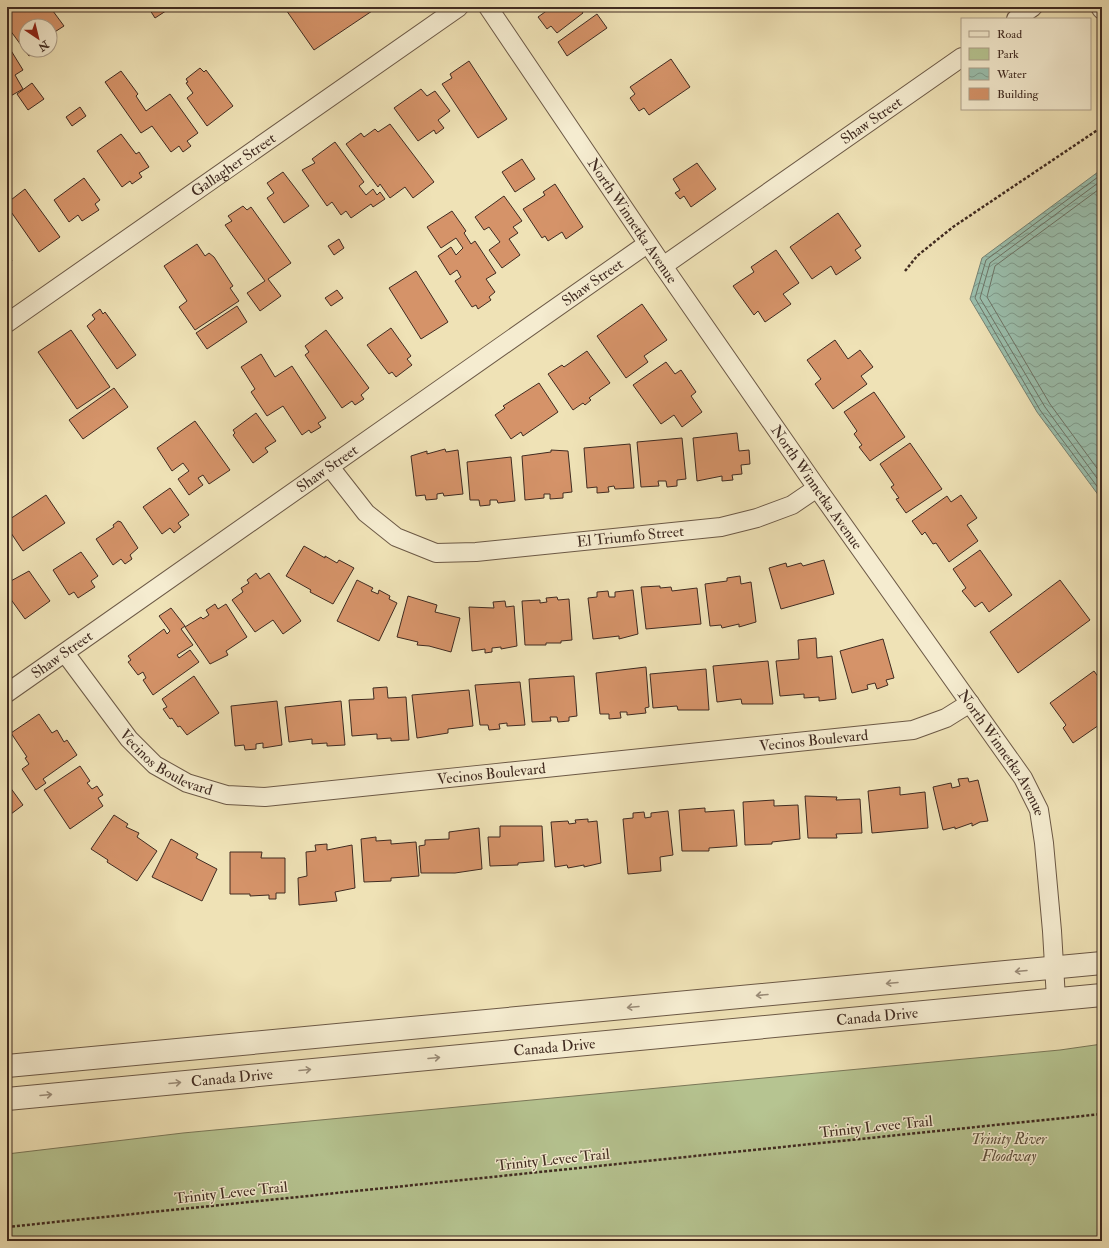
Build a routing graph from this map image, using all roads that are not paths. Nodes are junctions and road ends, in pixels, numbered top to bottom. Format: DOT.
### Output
graph roads {
  1 [pos="459,7"];
  2 [pos="488,7"];
  3 [pos="1033,7"];
  4 [pos="1100,7"];
  5 [pos="1102,10"];
  6 [pos="1017,18"];
  7 [pos="961,58"];
  8 [pos="648,244"];
  9 [pos="663,266"];
  10 [pos="7,323"];
  11 [pos="330,467"];
  12 [pos="817,488"];
  13 [pos="65,653"];
  14 [pos="7,693"];
  15 [pos="970,703"];
  16 [pos="1102,963"];
  17 [pos="1054,968"];
  18 [pos="1102,995"];
  19 [pos="1056,999"];
  20 [pos="7,1066"];
  21 [pos="7,1099"];
  1 -- 10 [label="street, Gallagher Street"];
  2 -- 8 [label="street, North Winnetka Avenue"];
  3 -- 6 [label="street"];
  4 -- 5 [label="street"];
  7 -- 9 [label="street, Shaw Street"];
  8 -- 9 [label="street, North Winnetka Avenue"];
  8 -- 11 [label="street, Shaw Street"];
  9 -- 12 [label="street, North Winnetka Avenue"];
  11 -- 12 [label="street, El Triumfo Street"];
  11 -- 13 [label="street, Shaw Street"];
  12 -- 15 [label="street, North Winnetka Avenue"];
  13 -- 14 [label="street, Shaw Street"];
  13 -- 15 [label="street, Vecinos Boulevard"];
  15 -- 17 [label="street, North Winnetka Avenue"];
  16 -- 17 [label="street, Canada Drive"];
  17 -- 19 [label="street, North Winnetka Avenue"];
  17 -- 20 [label="street, Canada Drive, one-way"];
  18 -- 19 [label="street, Canada Drive"];
  21 -- 19 [label="street, Canada Drive, one-way"];
}
